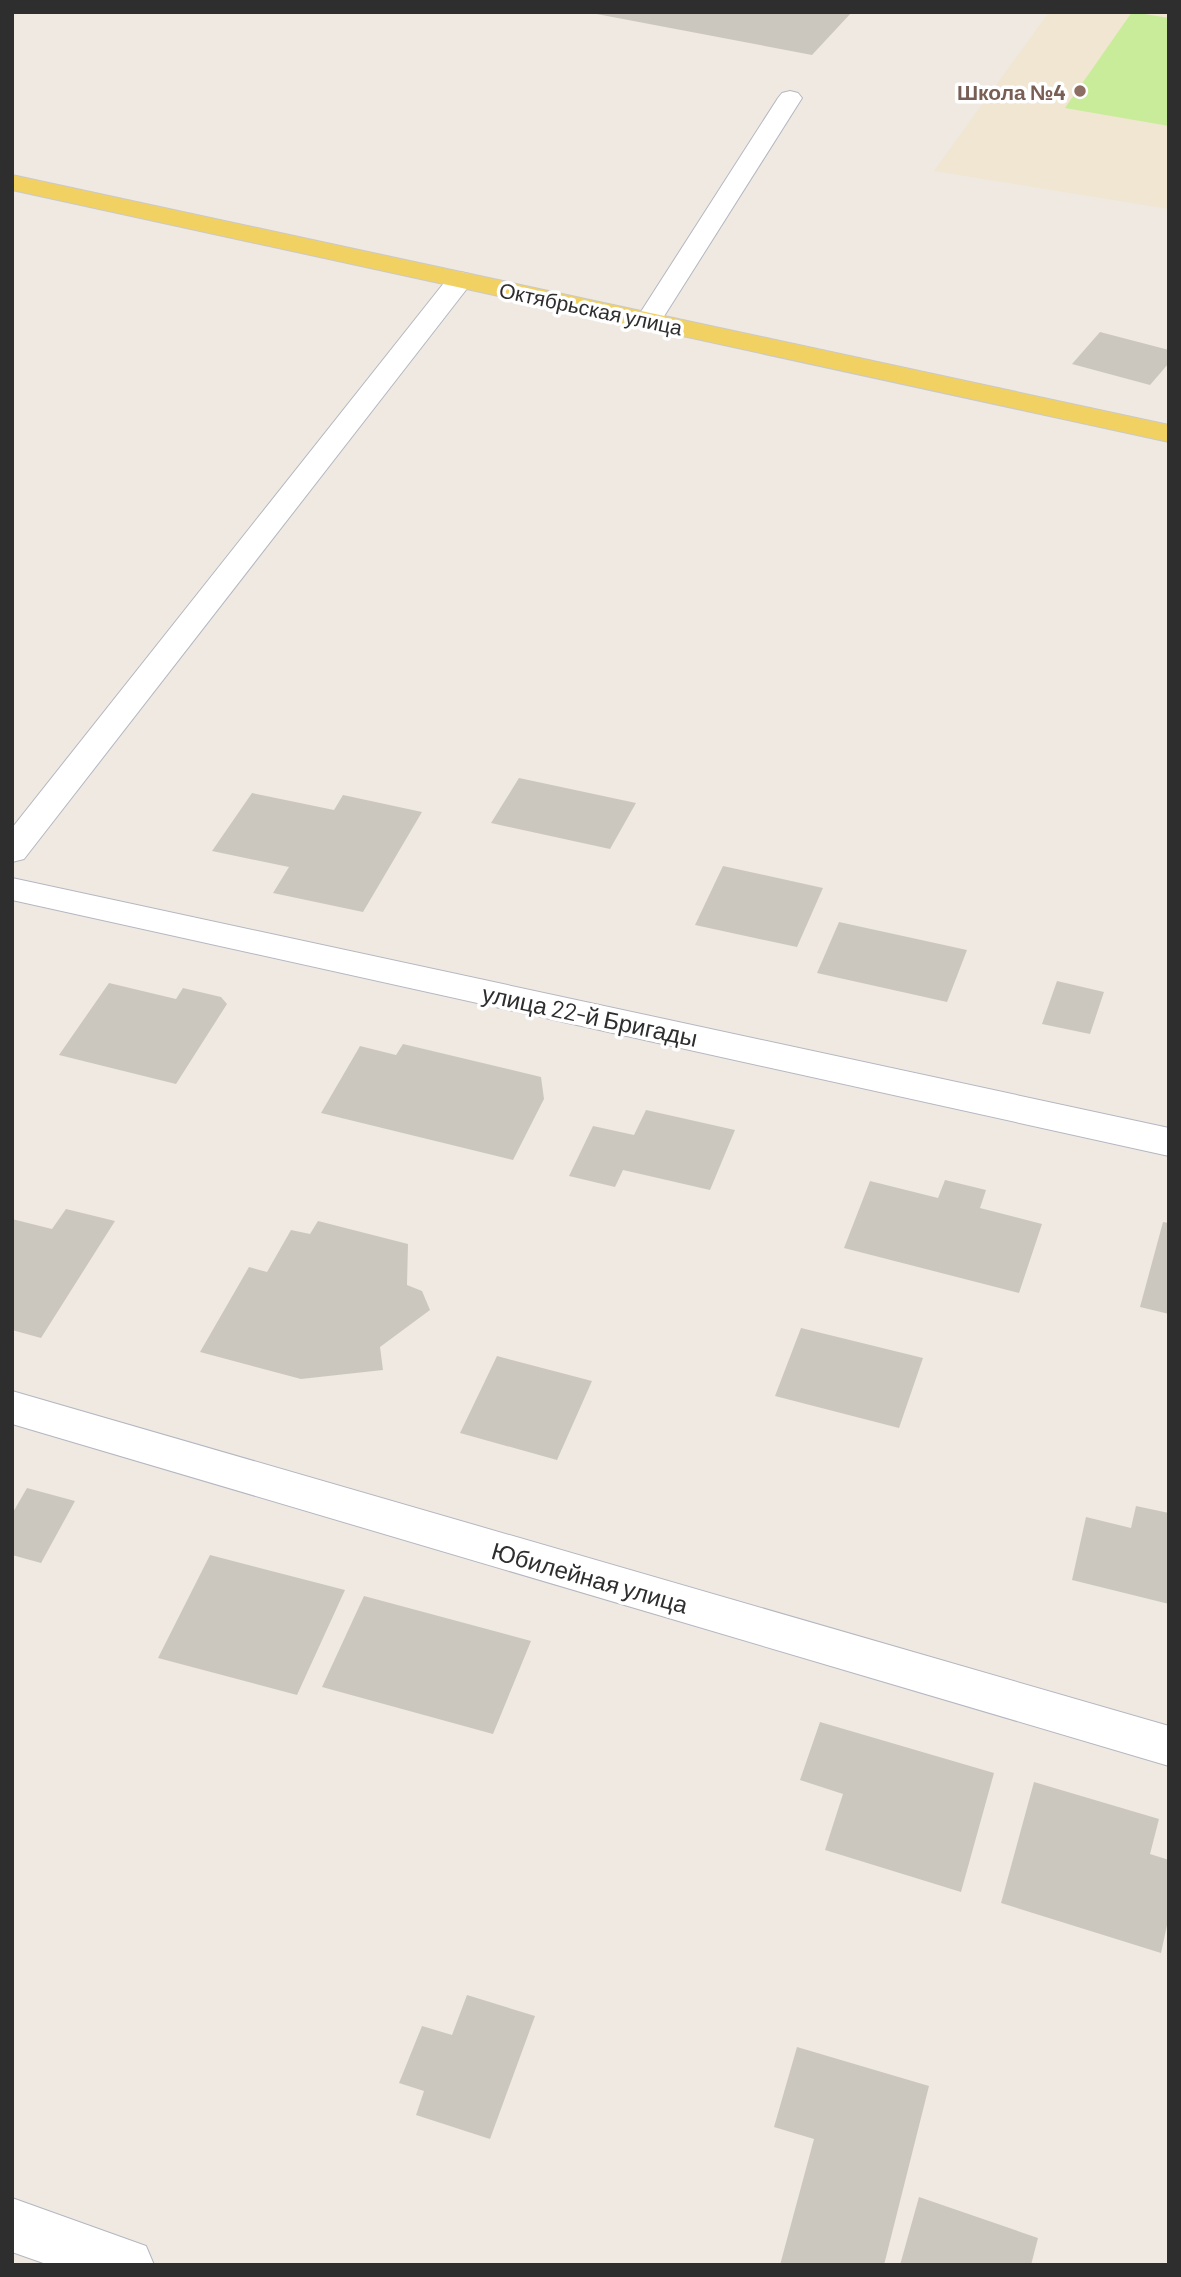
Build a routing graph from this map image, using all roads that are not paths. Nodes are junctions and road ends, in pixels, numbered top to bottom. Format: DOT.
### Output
graph roads {
  1 [pos="790,98"];
  2 [pos="12,182"];
  3 [pos="460,280"];
  4 [pos="648,321"];
  5 [pos="1169,434"];
  6 [pos="12,851"];
  7 [pos="12,889"];
  8 [pos="1169,1142"];
  9 [pos="12,1407"];
  10 [pos="1169,1746"];
  11 [pos="12,2225"];
  12 [pos="127,2265"];
  1 -- 4 [label="street"];
  2 -- 3 [label="main road, Октябрьская улица"];
  3 -- 4 [label="main road, Октябрьская улица"];
  3 -- 6 [label="street"];
  4 -- 5 [label="main road, Октябрьская улица"];
  7 -- 8 [label="street, улица 22-й Бригады"];
  9 -- 10 [label="street, Юбилейная улица"];
  11 -- 12 [label="street"];
}
